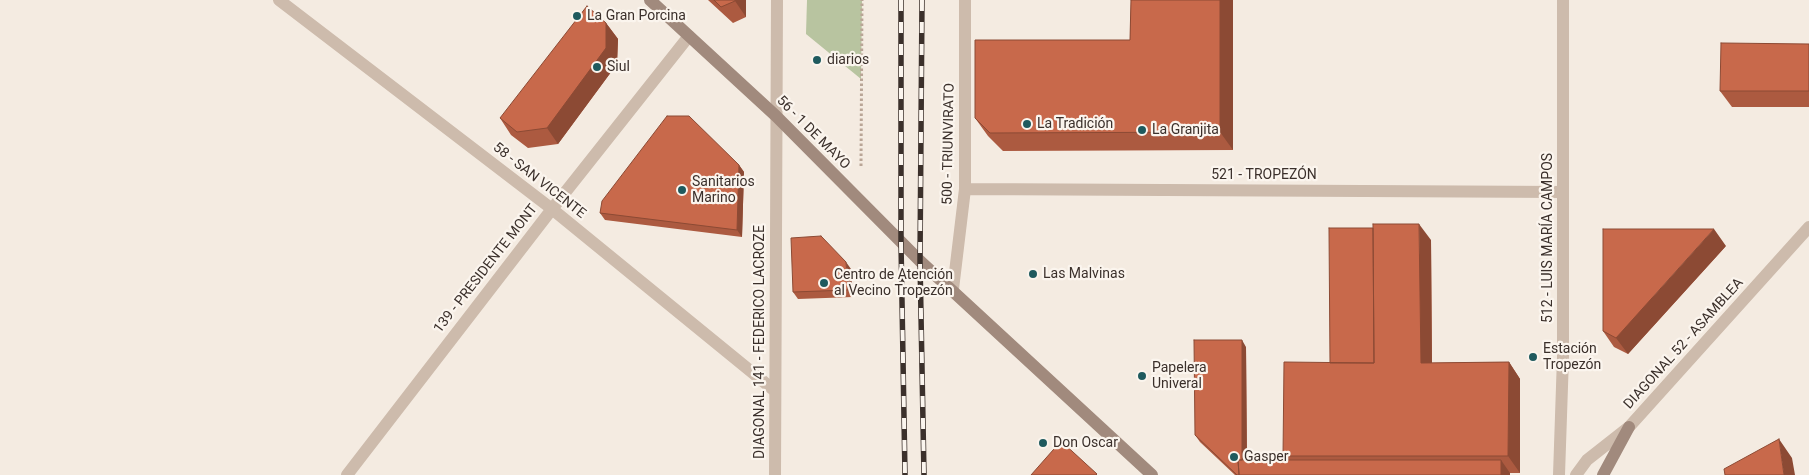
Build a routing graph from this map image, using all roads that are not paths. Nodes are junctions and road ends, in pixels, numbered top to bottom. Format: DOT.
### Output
graph roads {
  1 [pos="279,0"];
  2 [pos="650,0"];
  3 [pos="777,0"];
  4 [pos="965,0"];
  5 [pos="1563,0"];
  6 [pos="689,36"];
  7 [pos="776,116"];
  8 [pos="965,189"];
  9 [pos="1563,192"];
  10 [pos="552,209"];
  11 [pos="1809,227"];
  12 [pos="953,289"];
  13 [pos="775,391"];
  14 [pos="1629,427"];
  15 [pos="347,475"];
  16 [pos="775,475"];
  17 [pos="1152,475"];
  18 [pos="1559,475"];
  19 [pos="1576,475"];
  20 [pos="1603,475"];
  1 -- 10 [label="street, 58 - SAN VICENTE"];
  2 -- 6 [label="main road, 56 - 1 DE MAYO"];
  3 -- 7 [label="street, DIAGONAL 141 - FEDERICO LACROZE"];
  4 -- 8 [label="street, 500 - TRIUNVIRATO"];
  5 -- 9 [label="street, 512 - LUIS MARÍA CAMPOS"];
  6 -- 7 [label="main road, 56 - 1 DE MAYO"];
  6 -- 10 [label="street, 139 - PRESIDENTE MONT"];
  7 -- 12 [label="main road, 56 - 1 DE MAYO"];
  7 -- 13 [label="street, DIAGONAL 141 - FEDERICO LACROZE"];
  8 -- 9 [label="street, 521 - TROPEZÓN"];
  8 -- 12 [label="street, 500 - TRIUNVIRATO"];
  9 -- 18 [label="street, 512 - LUIS MARÍA CAMPOS"];
  10 -- 13 [label="street, 58 - SAN VICENTE"];
  10 -- 15 [label="street, 139 - PRESIDENTE MONT"];
  11 -- 14 [label="street, DIAGONAL 52 - ASAMBLEA"];
  12 -- 17 [label="main road, 56 - 1 DE MAYO"];
  13 -- 16 [label="street, DIAGONAL 141 - FEDERICO LACROZE"];
  14 -- 19 [label="street, DIAGONAL 52 - ASAMBLEA"];
  14 -- 20 [label="main road"];
}
